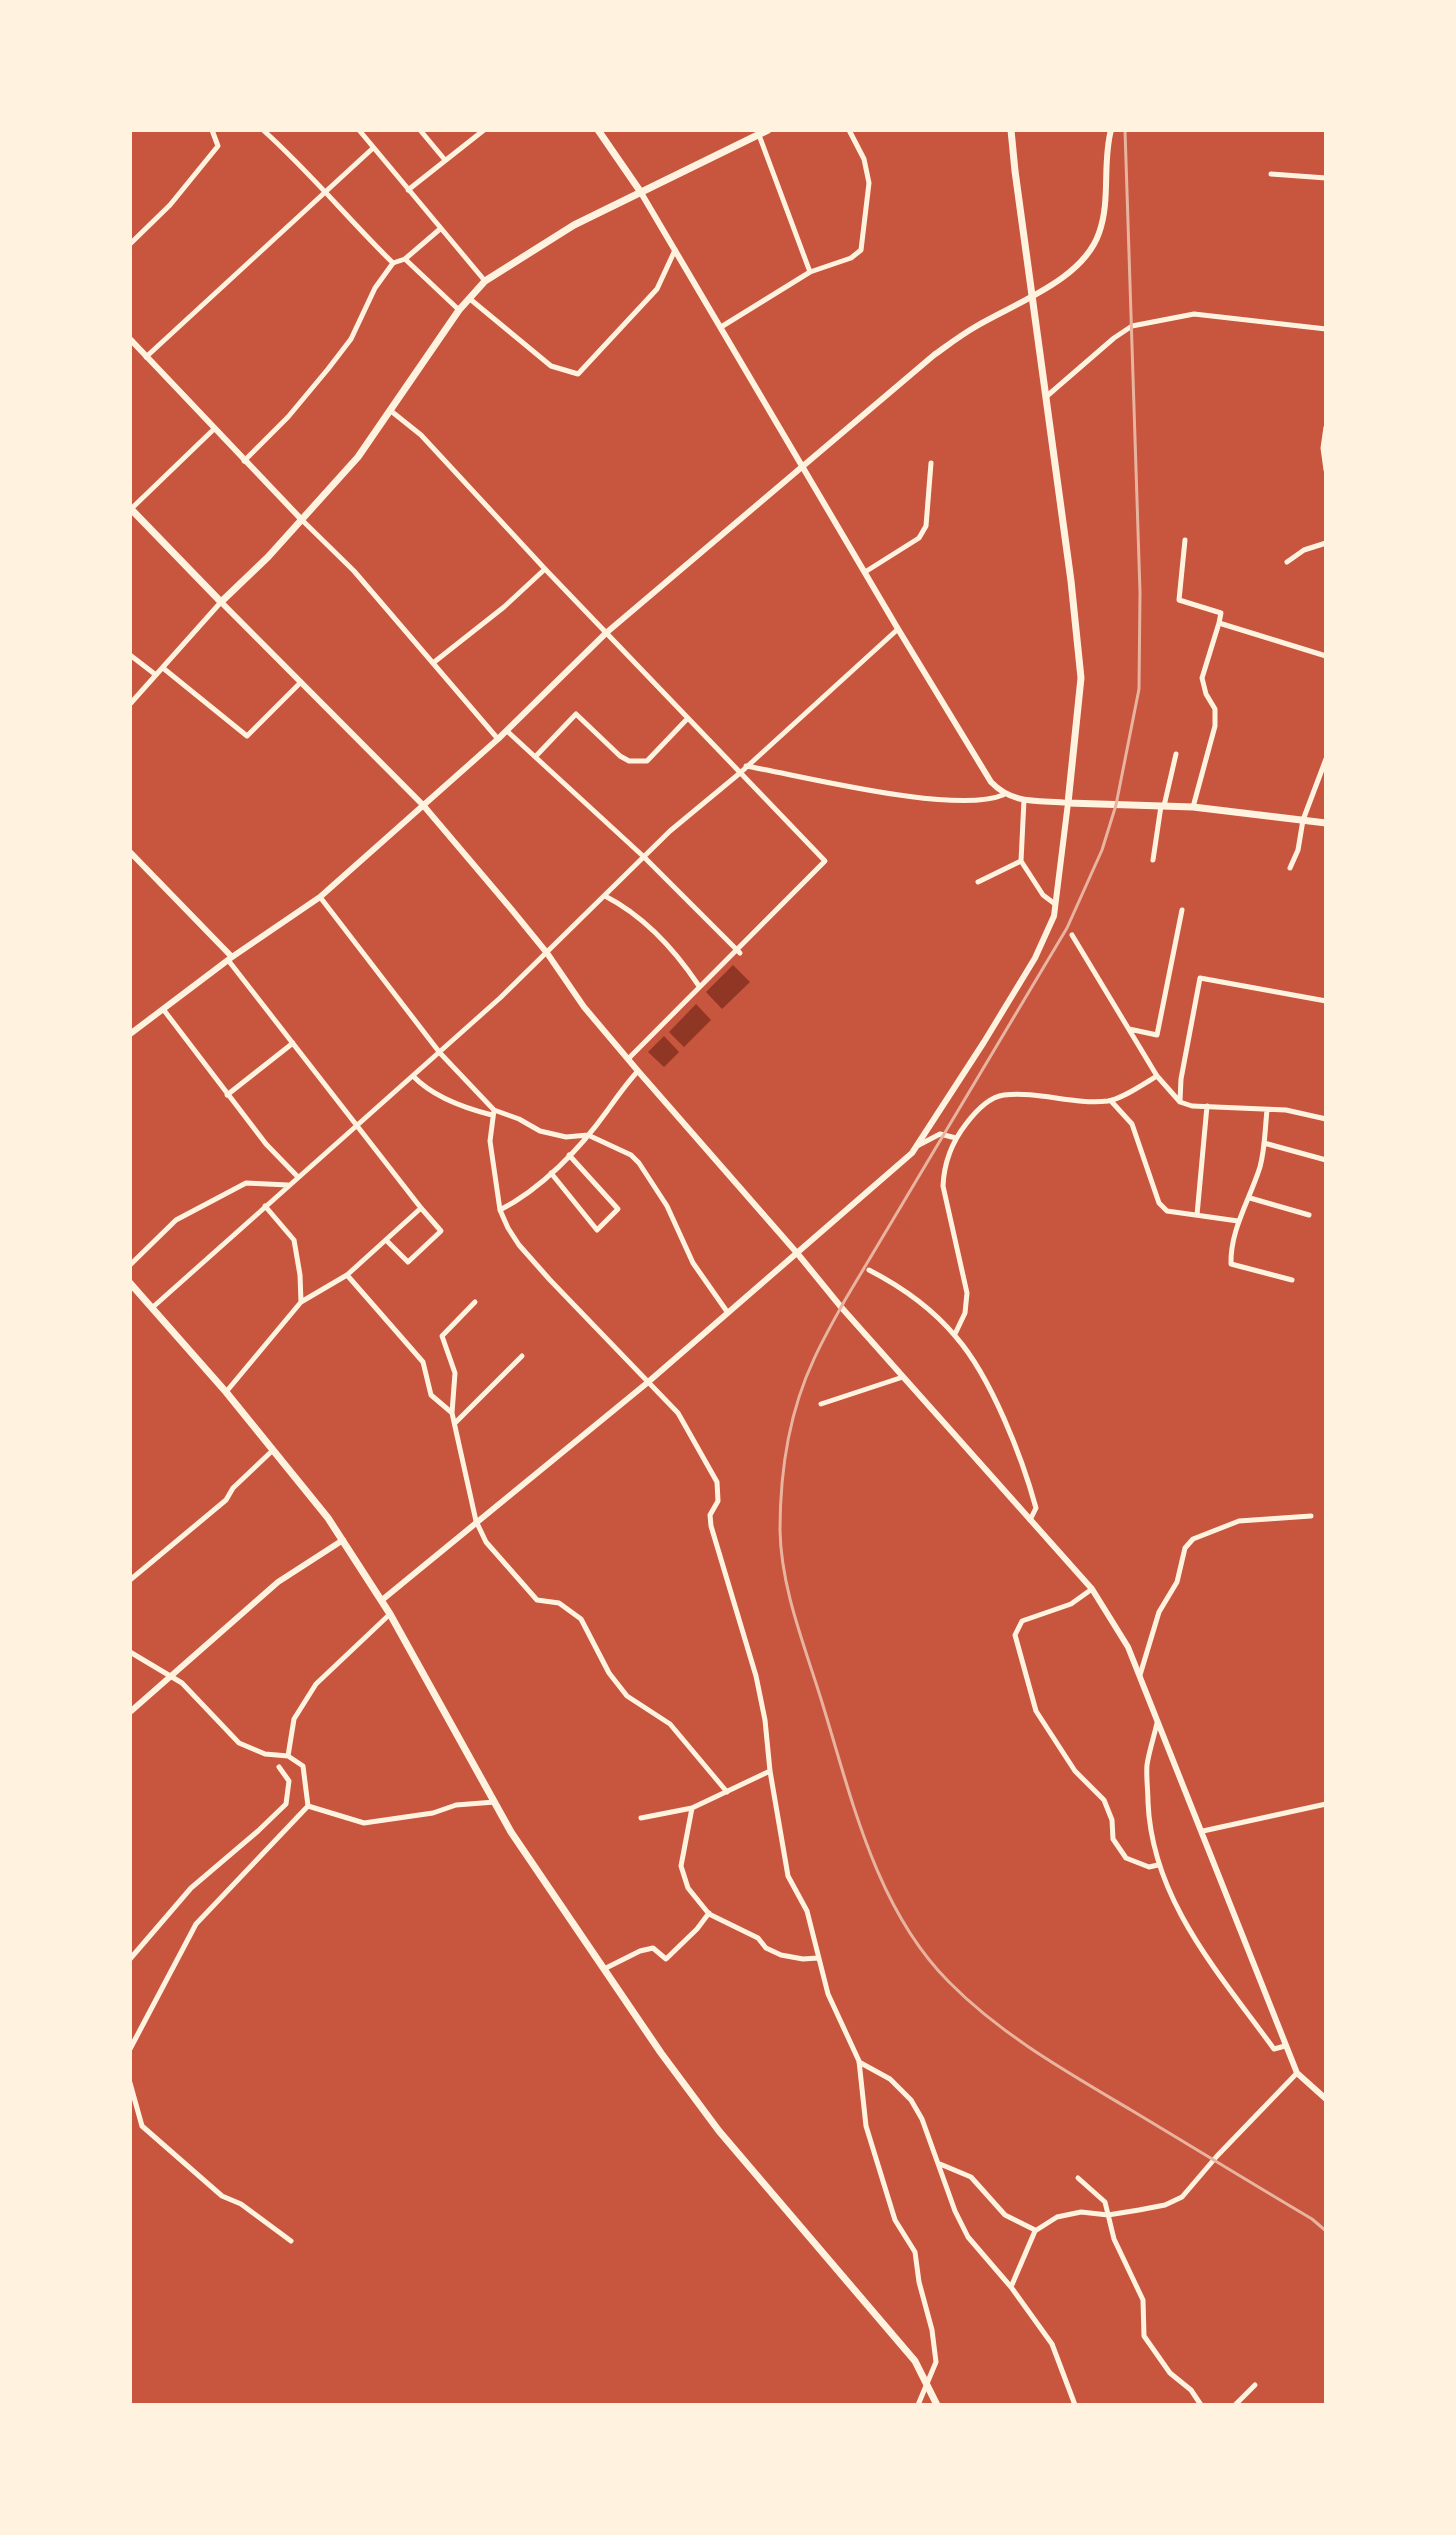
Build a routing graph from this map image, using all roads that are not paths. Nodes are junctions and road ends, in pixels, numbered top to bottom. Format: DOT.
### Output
graph roads {
  1 [pos="212,130"];
  2 [pos="221,130"];
  3 [pos="263,130"];
  4 [pos="359,130"];
  5 [pos="420,130"];
  6 [pos="598,130"];
  7 [pos="768,130"];
  8 [pos="849,130"];
  9 [pos="1011,130"];
  10 [pos="1111,130"];
  11 [pos="481,131"];
  12 [pos="759,135"];
  13 [pos="215,138"];
  14 [pos="372,149"];
  15 [pos="445,161"];
  16 [pos="1271,174"];
  17 [pos="1326,178"];
  18 [pos="408,190"];
  19 [pos="640,191"];
  20 [pos="324,193"];
  21 [pos="440,229"];
  22 [pos="130,244"];
  23 [pos="675,250"];
  24 [pos="405,259"];
  25 [pos="393,263"];
  26 [pos="810,272"];
  27 [pos="485,281"];
  28 [pos="1032,295"];
  29 [pos="470,299"];
  30 [pos="459,310"];
  31 [pos="721,327"];
  32 [pos="1326,329"];
  33 [pos="130,339"];
  34 [pos="146,357"];
  35 [pos="1045,398"];
  36 [pos="391,411"];
  37 [pos="1326,427"];
  38 [pos="214,429"];
  39 [pos="1325,460"];
  40 [pos="244,461"];
  41 [pos="931,463"];
  42 [pos="802,468"];
  43 [pos="1326,470"];
  44 [pos="130,509"];
  45 [pos="301,519"];
  46 [pos="1185,540"];
  47 [pos="1326,543"];
  48 [pos="1287,562"];
  49 [pos="545,569"];
  50 [pos="865,572"];
  51 [pos="221,602"];
  52 [pos="1219,623"];
  53 [pos="898,629"];
  54 [pos="606,633"];
  55 [pos="130,655"];
  56 [pos="1326,656"];
  57 [pos="433,663"];
  58 [pos="163,668"];
  59 [pos="156,675"];
  60 [pos="301,682"];
  61 [pos="130,704"];
  62 [pos="688,718"];
  63 [pos="507,731"];
  64 [pos="498,739"];
  65 [pos="1176,754"];
  66 [pos="536,756"];
  67 [pos="1326,759"];
  68 [pos="746,766"];
  69 [pos="740,773"];
  70 [pos="1003,795"];
  71 [pos="1024,800"];
  72 [pos="1068,803"];
  73 [pos="423,805"];
  74 [pos="1162,806"];
  75 [pos="1193,807"];
  76 [pos="1303,820"];
  77 [pos="1326,823"];
  78 [pos="130,852"];
  79 [pos="644,857"];
  80 [pos="1153,860"];
  81 [pos="1021,861"];
  82 [pos="1290,868"];
  83 [pos="978,882"];
  84 [pos="605,896"];
  85 [pos="320,897"];
  86 [pos="1055,904"];
  87 [pos="1182,910"];
  88 [pos="1072,935"];
  89 [pos="738,950"];
  90 [pos="547,953"];
  91 [pos="230,959"];
  92 [pos="699,986"];
  93 [pos="1326,1001"];
  94 [pos="163,1009"];
  95 [pos="1129,1029"];
  96 [pos="130,1034"];
  97 [pos="293,1043"];
  98 [pos="440,1053"];
  99 [pos="628,1059"];
  100 [pos="638,1071"];
  101 [pos="413,1076"];
  102 [pos="1157,1076"];
  103 [pos="227,1095"];
  104 [pos="1111,1101"];
  105 [pos="1180,1102"];
  106 [pos="1207,1106"];
  107 [pos="1267,1110"];
  108 [pos="493,1113"];
  109 [pos="1326,1119"];
  110 [pos="355,1126"];
  111 [pos="588,1135"];
  112 [pos="956,1138"];
  113 [pos="1264,1143"];
  114 [pos="917,1146"];
  115 [pos="569,1155"];
  116 [pos="1326,1160"];
  117 [pos="551,1173"];
  118 [pos="298,1177"];
  119 [pos="289,1185"];
  120 [pos="1250,1198"];
  121 [pos="265,1206"];
  122 [pos="421,1208"];
  123 [pos="500,1210"];
  124 [pos="1197,1215"];
  125 [pos="1309,1215"];
  126 [pos="1238,1221"];
  127 [pos="386,1240"];
  128 [pos="797,1253"];
  129 [pos="130,1265"];
  130 [pos="869,1270"];
  131 [pos="347,1275"];
  132 [pos="1292,1280"];
  133 [pos="130,1283"];
  134 [pos="301,1302"];
  135 [pos="475,1302"];
  136 [pos="153,1307"];
  137 [pos="728,1314"];
  138 [pos="955,1334"];
  139 [pos="522,1356"];
  140 [pos="903,1377"];
  141 [pos="647,1383"];
  142 [pos="226,1392"];
  143 [pos="821,1404"];
  144 [pos="452,1413"];
  145 [pos="455,1423"];
  146 [pos="274,1450"];
  147 [pos="1311,1516"];
  148 [pos="1030,1520"];
  149 [pos="476,1521"];
  150 [pos="343,1540"];
  151 [pos="130,1580"];
  152 [pos="1092,1589"];
  153 [pos="382,1600"];
  154 [pos="390,1614"];
  155 [pos="130,1652"];
  156 [pos="1140,1675"];
  157 [pos="173,1676"];
  158 [pos="130,1712"];
  159 [pos="1157,1722"];
  160 [pos="288,1756"];
  161 [pos="279,1767"];
  162 [pos="770,1771"];
  163 [pos="727,1792"];
  164 [pos="495,1802"];
  165 [pos="1326,1804"];
  166 [pos="308,1806"];
  167 [pos="692,1808"];
  168 [pos="641,1818"];
  169 [pos="1203,1831"];
  170 [pos="1158,1865"];
  171 [pos="709,1913"];
  172 [pos="818,1958"];
  173 [pos="130,1959"];
  174 [pos="604,1969"];
  175 [pos="1285,2046"];
  176 [pos="130,2049"];
  177 [pos="859,2061"];
  178 [pos="1297,2073"];
  179 [pos="130,2083"];
  180 [pos="1326,2099"];
  181 [pos="939,2164"];
  182 [pos="1078,2178"];
  183 [pos="1108,2215"];
  184 [pos="1036,2230"];
  185 [pos="291,2241"];
  186 [pos="1011,2287"];
  187 [pos="928,2385"];
  188 [pos="1255,2385"];
  189 [pos="918,2405"];
  190 [pos="937,2405"];
  191 [pos="1075,2405"];
  192 [pos="1201,2405"];
  193 [pos="1235,2405"];
  1 -- 13 [label="street"];
  2 -- 13 [label="street"];
  3 -- 20 [label="street"];
  4 -- 14 [label="street"];
  5 -- 15 [label="street"];
  6 -- 19 [label="main road"];
  7 -- 12 [label="main road"];
  8 -- 26 [label="street"];
  9 -- 28 [label="main road"];
  10 -- 28 [label="street"];
  11 -- 15 [label="street"];
  12 -- 19 [label="main road"];
  12 -- 26 [label="street"];
  13 -- 22 [label="street"];
  14 -- 18 [label="street"];
  14 -- 20 [label="street"];
  15 -- 18 [label="street"];
  16 -- 17 [label="street"];
  18 -- 21 [label="street"];
  19 -- 23 [label="street"];
  19 -- 27 [label="main road"];
  20 -- 25 [label="street"];
  20 -- 34 [label="street"];
  21 -- 24 [label="street"];
  21 -- 27 [label="street"];
  23 -- 29 [label="street"];
  23 -- 31 [label="street"];
  24 -- 25 [label="street"];
  24 -- 30 [label="street"];
  25 -- 40 [label="street"];
  26 -- 31 [label="street"];
  27 -- 29 [label="main road"];
  28 -- 35 [label="main road"];
  28 -- 42 [label="street"];
  29 -- 30 [label="main road"];
  30 -- 36 [label="main road"];
  31 -- 42 [label="street"];
  32 -- 35 [label="street"];
  33 -- 34 [label="street"];
  34 -- 38 [label="street"];
  35 -- 72 [label="main road"];
  36 -- 45 [label="main road"];
  36 -- 49 [label="street"];
  37 -- 39 [label="street"];
  38 -- 40 [label="street"];
  38 -- 44 [label="street"];
  39 -- 43 [label="street"];
  40 -- 45 [label="street"];
  41 -- 50 [label="street"];
  42 -- 50 [label="street"];
  42 -- 54 [label="street"];
  44 -- 51 [label="main road"];
  45 -- 51 [label="main road"];
  45 -- 57 [label="street"];
  46 -- 52 [label="street"];
  47 -- 48 [label="street"];
  49 -- 54 [label="street"];
  49 -- 57 [label="street"];
  50 -- 53 [label="street"];
  51 -- 58 [label="street"];
  51 -- 60 [label="street"];
  52 -- 56 [label="street"];
  52 -- 75 [label="street"];
  53 -- 68 [label="street"];
  53 -- 70 [label="street"];
  54 -- 62 [label="street"];
  54 -- 63 [label="street"];
  55 -- 59 [label="street"];
  57 -- 64 [label="street"];
  58 -- 59 [label="street"];
  58 -- 60 [label="street"];
  59 -- 61 [label="street"];
  60 -- 73 [label="street"];
  62 -- 66 [label="street"];
  62 -- 69 [label="street"];
  63 -- 64 [label="street"];
  63 -- 66 [label="street"];
  64 -- 73 [label="street"];
  65 -- 74 [label="street"];
  66 -- 79 [label="street"];
  67 -- 76 [label="street"];
  68 -- 69 [label="street"];
  68 -- 70 [label="street"];
  69 -- 79 [label="street"];
  69 -- 89 [label="street"];
  70 -- 71 [label="street"];
  71 -- 72 [label="street"];
  71 -- 81 [label="street"];
  72 -- 74 [label="main road"];
  72 -- 86 [label="street"];
  73 -- 85 [label="street"];
  73 -- 90 [label="street"];
  74 -- 75 [label="main road"];
  74 -- 80 [label="street"];
  75 -- 76 [label="main road"];
  76 -- 77 [label="main road"];
  76 -- 82 [label="street"];
  78 -- 91 [label="street"];
  79 -- 84 [label="street"];
  79 -- 89 [label="street"];
  81 -- 83 [label="street"];
  81 -- 86 [label="street"];
  84 -- 90 [label="street"];
  84 -- 92 [label="street"];
  85 -- 91 [label="street"];
  85 -- 98 [label="street"];
  86 -- 114 [label="street"];
  87 -- 95 [label="street"];
  88 -- 95 [label="street"];
  89 -- 92 [label="street"];
  90 -- 98 [label="street"];
  90 -- 99 [label="street"];
  91 -- 94 [label="street"];
  91 -- 97 [label="street"];
  92 -- 99 [label="street"];
  93 -- 105 [label="street"];
  94 -- 96 [label="street"];
  94 -- 103 [label="street"];
  95 -- 102 [label="street"];
  97 -- 103 [label="street"];
  97 -- 110 [label="street"];
  98 -- 101 [label="street"];
  98 -- 108 [label="street"];
  99 -- 100 [label="street"];
  100 -- 111 [label="street"];
  100 -- 128 [label="street"];
  101 -- 108 [label="street"];
  101 -- 110 [label="street"];
  102 -- 104 [label="street"];
  102 -- 105 [label="street"];
  103 -- 118 [label="street"];
  104 -- 112 [label="street"];
  104 -- 124 [label="street"];
  105 -- 106 [label="street"];
  106 -- 107 [label="street"];
  106 -- 124 [label="street"];
  107 -- 109 [label="street"];
  107 -- 113 [label="street"];
  108 -- 111 [label="street"];
  108 -- 123 [label="street"];
  110 -- 118 [label="street"];
  110 -- 122 [label="street"];
  111 -- 115 [label="street"];
  111 -- 137 [label="street"];
  112 -- 114 [label="street"];
  112 -- 138 [label="street"];
  113 -- 116 [label="street"];
  113 -- 120 [label="street"];
  114 -- 128 [label="street"];
  115 -- 117 [label="street"];
  115 -- 117 [label="street"];
  117 -- 123 [label="street"];
  118 -- 119 [label="street"];
  119 -- 121 [label="street"];
  119 -- 129 [label="street"];
  120 -- 125 [label="street"];
  120 -- 126 [label="street"];
  121 -- 134 [label="street"];
  121 -- 136 [label="street"];
  122 -- 127 [label="street"];
  122 -- 127 [label="street"];
  123 -- 141 [label="street"];
  124 -- 126 [label="street"];
  126 -- 132 [label="street"];
  127 -- 131 [label="street"];
  128 -- 137 [label="street"];
  128 -- 140 [label="street"];
  130 -- 138 [label="street"];
  131 -- 134 [label="street"];
  131 -- 144 [label="street"];
  133 -- 136 [label="main road"];
  134 -- 142 [label="street"];
  135 -- 144 [label="street"];
  136 -- 142 [label="main road"];
  137 -- 141 [label="street"];
  138 -- 148 [label="street"];
  139 -- 145 [label="street"];
  140 -- 143 [label="street"];
  140 -- 148 [label="street"];
  141 -- 149 [label="street"];
  141 -- 162 [label="street"];
  142 -- 146 [label="main road"];
  144 -- 145 [label="street"];
  145 -- 149 [label="street"];
  146 -- 150 [label="main road"];
  146 -- 151 [label="street"];
  147 -- 156 [label="street"];
  148 -- 152 [label="street"];
  149 -- 153 [label="street"];
  149 -- 163 [label="street"];
  150 -- 153 [label="main road"];
  150 -- 157 [label="street"];
  152 -- 156 [label="street"];
  152 -- 170 [label="street"];
  153 -- 154 [label="main road"];
  154 -- 160 [label="street"];
  154 -- 164 [label="main road"];
  155 -- 157 [label="street"];
  156 -- 159 [label="street"];
  157 -- 158 [label="street"];
  157 -- 160 [label="street"];
  159 -- 169 [label="street"];
  159 -- 170 [label="street"];
  160 -- 166 [label="street"];
  161 -- 173 [label="street"];
  162 -- 163 [label="street"];
  162 -- 172 [label="street"];
  163 -- 167 [label="street"];
  164 -- 166 [label="street"];
  164 -- 174 [label="main road"];
  165 -- 169 [label="street"];
  166 -- 176 [label="street"];
  167 -- 168 [label="street"];
  167 -- 171 [label="street"];
  169 -- 175 [label="street"];
  170 -- 175 [label="street"];
  171 -- 172 [label="street"];
  171 -- 174 [label="street"];
  172 -- 177 [label="street"];
  174 -- 187 [label="main road"];
  175 -- 178 [label="street"];
  177 -- 181 [label="street"];
  177 -- 187 [label="street"];
  178 -- 180 [label="street"];
  178 -- 183 [label="street"];
  179 -- 185 [label="street"];
  181 -- 184 [label="street"];
  181 -- 186 [label="street"];
  182 -- 183 [label="street"];
  183 -- 184 [label="street"];
  183 -- 192 [label="street"];
  184 -- 186 [label="street"];
  186 -- 191 [label="street"];
  187 -- 189 [label="street"];
  187 -- 190 [label="main road"];
  188 -- 193 [label="street"];
}
